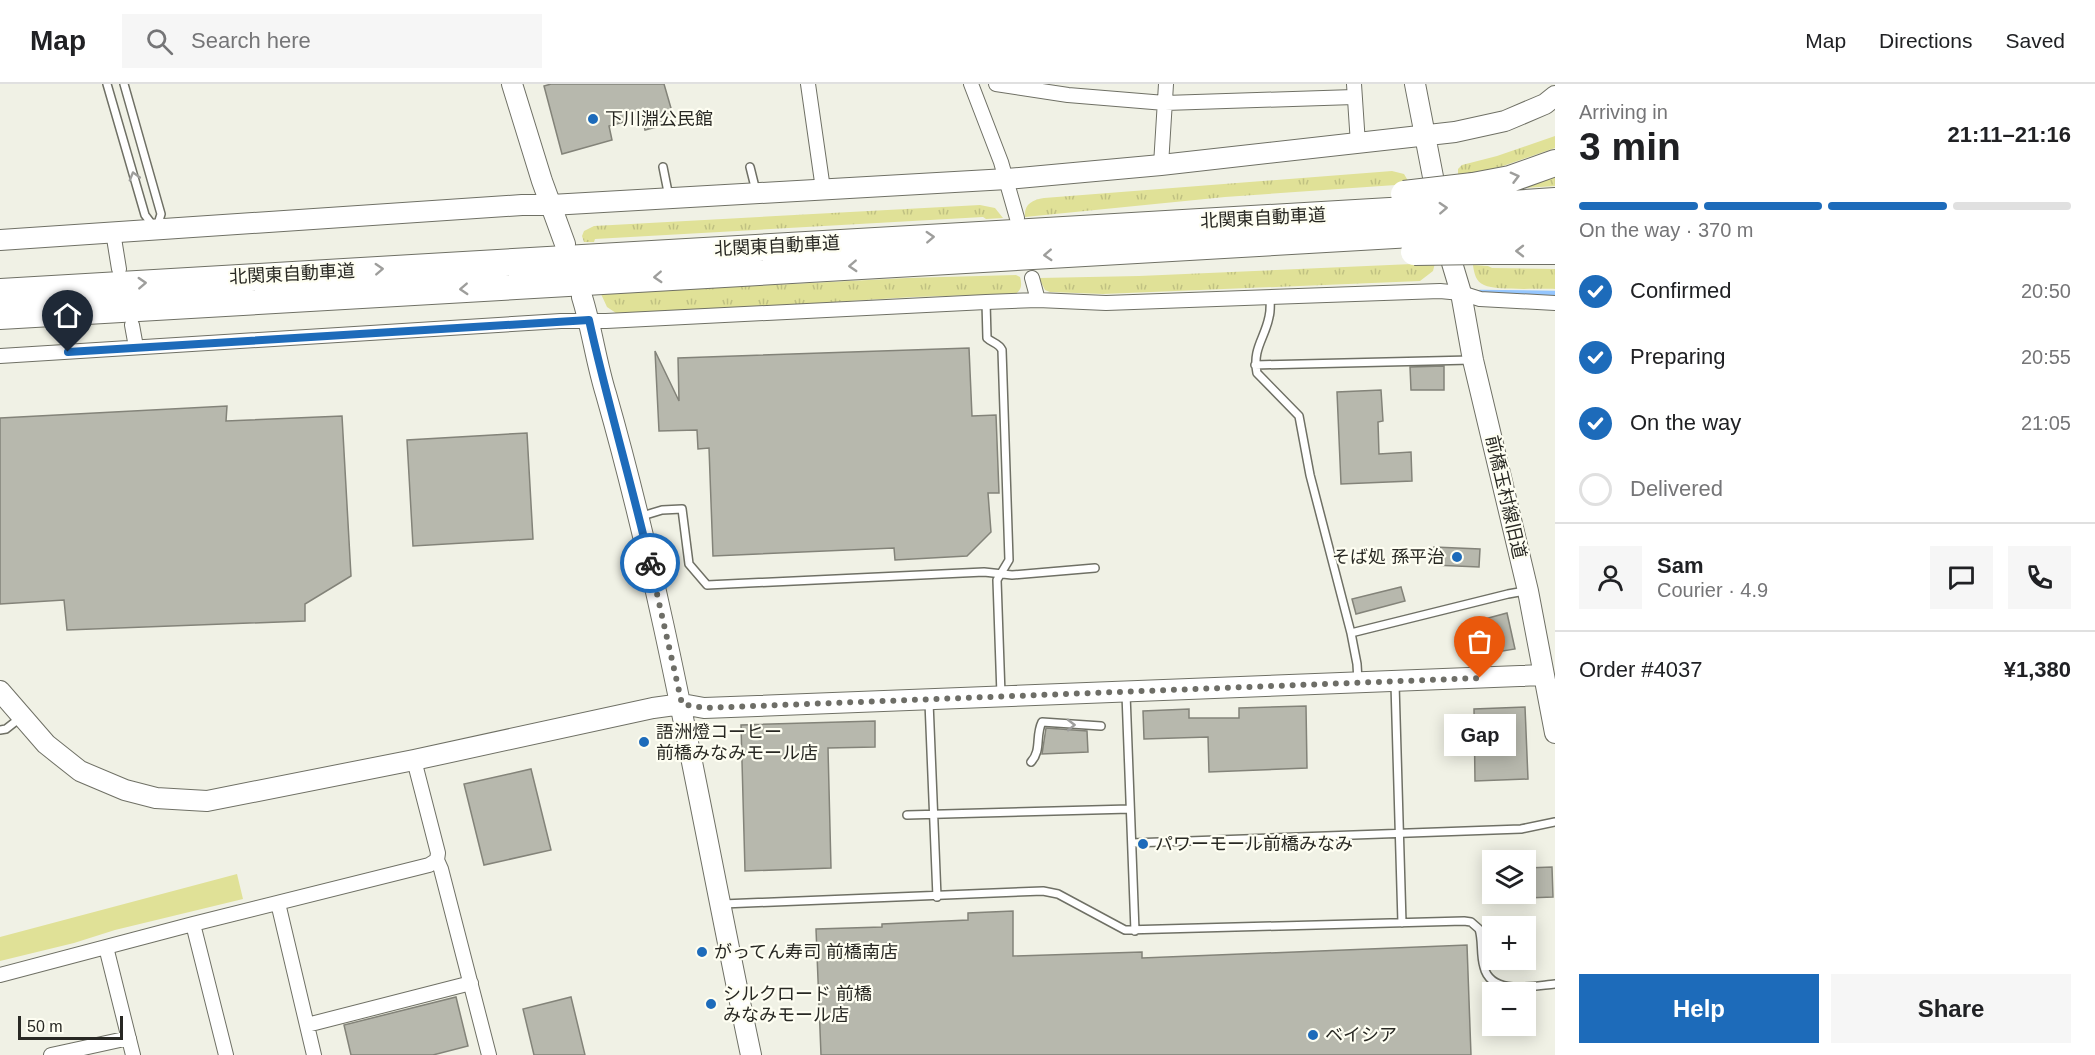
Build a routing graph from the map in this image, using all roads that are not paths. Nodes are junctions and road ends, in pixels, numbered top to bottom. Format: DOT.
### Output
graph roads {
  1 [pos="107,84"];
  2 [pos="124,84"];
  3 [pos="512,84"];
  4 [pos="808,84"];
  5 [pos="971,84"];
  6 [pos="996,84"];
  7 [pos="1166,84"];
  8 [pos="1415,84"];
  9 [pos="1354,91"];
  10 [pos="1555,96"];
  11 [pos="1165,103"];
  12 [pos="1426,136"];
  13 [pos="1358,144"];
  14 [pos="1555,163"];
  15 [pos="1161,165"];
  16 [pos="663,167"];
  17 [pos="750,167"];
  18 [pos="1007,179"];
  19 [pos="1434,182"];
  20 [pos="823,189"];
  21 [pos="757,194"];
  22 [pos="669,198"];
  23 [pos="1555,201"];
  24 [pos="551,205"];
  25 [pos="1017,218"];
  26 [pos="1480,218"];
  27 [pos="1409,222"];
  28 [pos="1555,225"];
  29 [pos="156,229"];
  30 [pos="113,232"];
  31 [pos="0,240"];
  32 [pos="566,244"];
  33 [pos="1555,251"];
  34 [pos="1452,263"];
  35 [pos="119,269"];
  36 [pos="1032,278"];
  37 [pos="0,292"];
  38 [pos="1461,293"];
  39 [pos="582,297"];
  40 [pos="1270,297"];
  41 [pos="1038,300"];
  42 [pos="986,302"];
  43 [pos="1555,303"];
  44 [pos="0,316"];
  45 [pos="589,320"];
  46 [pos="132,325"];
  47 [pos="136,347"];
  48 [pos="0,356"];
  49 [pos="1473,360"];
  50 [pos="1255,365"];
  51 [pos="639,517"];
  52 [pos="1095,568"];
  53 [pos="999,574"];
  54 [pos="1528,591"];
  55 [pos="1351,633"];
  56 [pos="1549,675"];
  57 [pos="1395,681"];
  58 [pos="1358,682"];
  59 [pos="0,691"];
  60 [pos="1126,692"];
  61 [pos="1001,697"];
  62 [pos="929,699"];
  63 [pos="682,704"];
  64 [pos="21,717"];
  65 [pos="1101,726"];
  66 [pos="0,730"];
  67 [pos="1555,733"];
  68 [pos="414,760"];
  69 [pos="1031,762"];
  70 [pos="1130,809"];
  71 [pos="934,814"];
  72 [pos="906,816"];
  73 [pos="1555,822"];
  74 [pos="1399,835"];
  75 [pos="1132,843"];
  76 [pos="437,860"];
  77 [pos="937,897"];
  78 [pos="278,903"];
  79 [pos="719,904"];
  80 [pos="1402,923"];
  81 [pos="193,924"];
  82 [pos="1135,931"];
  83 [pos="106,947"];
  84 [pos="0,975"];
  85 [pos="471,984"];
  86 [pos="1555,984"];
  87 [pos="307,1024"];
  88 [pos="129,1038"];
  89 [pos="51,1055"];
  90 [pos="133,1055"];
  91 [pos="226,1055"];
  92 [pos="314,1055"];
  93 [pos="489,1055"];
  94 [pos="751,1055"];
  29 -- 1 [label="lane, one-way"];
  2 -- 29 [label="lane"];
  3 -- 24 [label="street"];
  4 -- 20 [label="street"];
  5 -- 18 [label="street"];
  6 -- 11 [label="street"];
  7 -- 11 [label="street"];
  8 -- 12 [label="street"];
  9 -- 11 [label="street"];
  9 -- 13 [label="street"];
  10 -- 12 [label="street"];
  11 -- 15 [label="street"];
  12 -- 13 [label="street"];
  12 -- 19 [label="street"];
  13 -- 15 [label="street"];
  26 -- 14 [label="highway, one-way"];
  15 -- 18 [label="street"];
  16 -- 22 [label="lane"];
  17 -- 21 [label="lane"];
  18 -- 20 [label="street"];
  18 -- 25 [label="street"];
  20 -- 21 [label="street"];
  21 -- 22 [label="street"];
  22 -- 24 [label="street"];
  23 -- 26 [label="highway"];
  24 -- 29 [label="street"];
  24 -- 32 [label="street"];
  27 -- 26 [label="highway, one-way, bridge"];
  26 -- 27 [label="highway, bridge"];
  26 -- 28 [label="highway"];
  33 -- 26 [label="highway, one-way"];
  37 -- 27 [label="highway, 北関東自動車道, one-way"];
  27 -- 44 [label="highway, 北関東自動車道, one-way"];
  29 -- 30 [label="street"];
  30 -- 31 [label="street"];
  30 -- 35 [label="street"];
  34 -- 38 [label="street, 前橋玉村線旧道"];
  36 -- 41 [label="street"];
  38 -- 40 [label="street"];
  38 -- 43 [label="street"];
  38 -- 49 [label="street, 前橋玉村線旧道"];
  39 -- 45 [label="street"];
  40 -- 41 [label="street"];
  40 -- 50 [label="lane"];
  41 -- 42 [label="street"];
  42 -- 45 [label="street"];
  42 -- 53 [label="lane"];
  45 -- 47 [label="street"];
  45 -- 51 [label="street"];
  46 -- 47 [label="street"];
  47 -- 48 [label="street"];
  49 -- 50 [label="lane"];
  49 -- 54 [label="street, 前橋玉村線旧道"];
  50 -- 55 [label="lane"];
  51 -- 53 [label="lane"];
  51 -- 63 [label="street"];
  52 -- 53 [label="lane"];
  53 -- 61 [label="lane"];
  54 -- 55 [label="lane"];
  54 -- 56 [label="street, 前橋玉村線旧道"];
  55 -- 58 [label="lane"];
  56 -- 57 [label="street"];
  56 -- 67 [label="street, 前橋玉村線旧道"];
  57 -- 58 [label="street"];
  57 -- 74 [label="lane"];
  58 -- 60 [label="street"];
  59 -- 64 [label="street"];
  60 -- 61 [label="street"];
  60 -- 70 [label="lane"];
  61 -- 62 [label="street"];
  62 -- 63 [label="street"];
  62 -- 71 [label="lane"];
  63 -- 68 [label="street"];
  63 -- 79 [label="street"];
  64 -- 66 [label="lane"];
  64 -- 68 [label="street"];
  69 -- 65 [label="lane, one-way"];
  68 -- 76 [label="street"];
  70 -- 71 [label="lane"];
  70 -- 75 [label="lane"];
  71 -- 72 [label="lane"];
  71 -- 77 [label="lane"];
  73 -- 74 [label="lane"];
  74 -- 75 [label="lane"];
  74 -- 80 [label="lane"];
  75 -- 82 [label="lane"];
  76 -- 78 [label="street"];
  76 -- 85 [label="street"];
  77 -- 79 [label="lane"];
  77 -- 82 [label="lane"];
  78 -- 81 [label="street"];
  78 -- 87 [label="street"];
  79 -- 94 [label="street"];
  80 -- 82 [label="lane"];
  80 -- 86 [label="lane"];
  81 -- 83 [label="street"];
  81 -- 91 [label="street"];
  83 -- 84 [label="street"];
  83 -- 88 [label="street"];
  85 -- 87 [label="street"];
  85 -- 93 [label="street"];
  87 -- 92 [label="street"];
  88 -- 89 [label="street"];
  88 -- 90 [label="street"];
}
